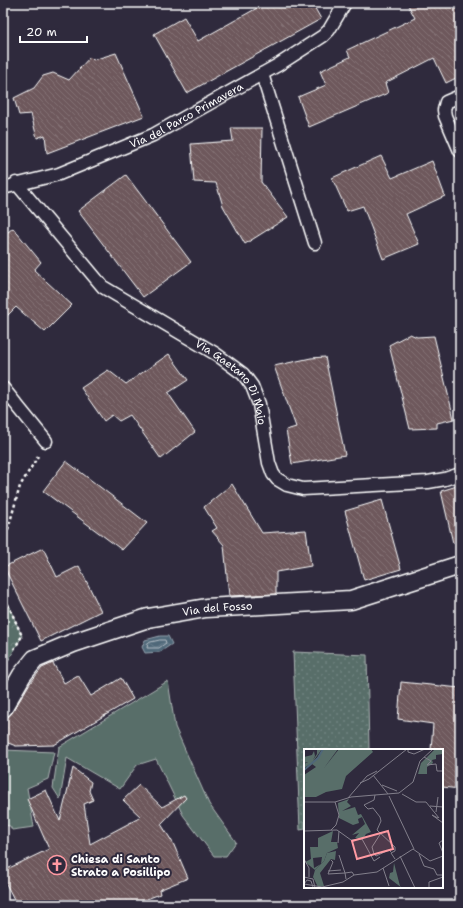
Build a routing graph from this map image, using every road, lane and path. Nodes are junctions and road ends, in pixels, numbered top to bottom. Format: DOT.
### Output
graph roads {
  1 [pos="345,3"];
  2 [pos="262,74"];
  3 [pos="460,96"];
  4 [pos="460,150"];
  5 [pos="16,184"];
  6 [pos="3,188"];
  7 [pos="315,243"];
  8 [pos="3,388"];
  9 [pos="46,441"];
  10 [pos="460,474"];
  11 [pos="3,547"];
  12 [pos="460,565"];
  13 [pos="3,595"];
  14 [pos="10,656"];
  15 [pos="3,708"];
  1 -- 2 [label="lane, Via del Parco Primavera"];
  2 -- 5 [label="lane, Via del Parco Primavera"];
  2 -- 7 [label="lane"];
  3 -- 4 [label="lane"];
  5 -- 6 [label="lane, Via del Parco Primavera"];
  5 -- 10 [label="lane, Via Gaetano Di Maio"];
  8 -- 9 [label="lane"];
  9 -- 11 [label="path"];
  12 -- 15 [label="street, Via del Fosso"];
  13 -- 14 [label="path"];
}
